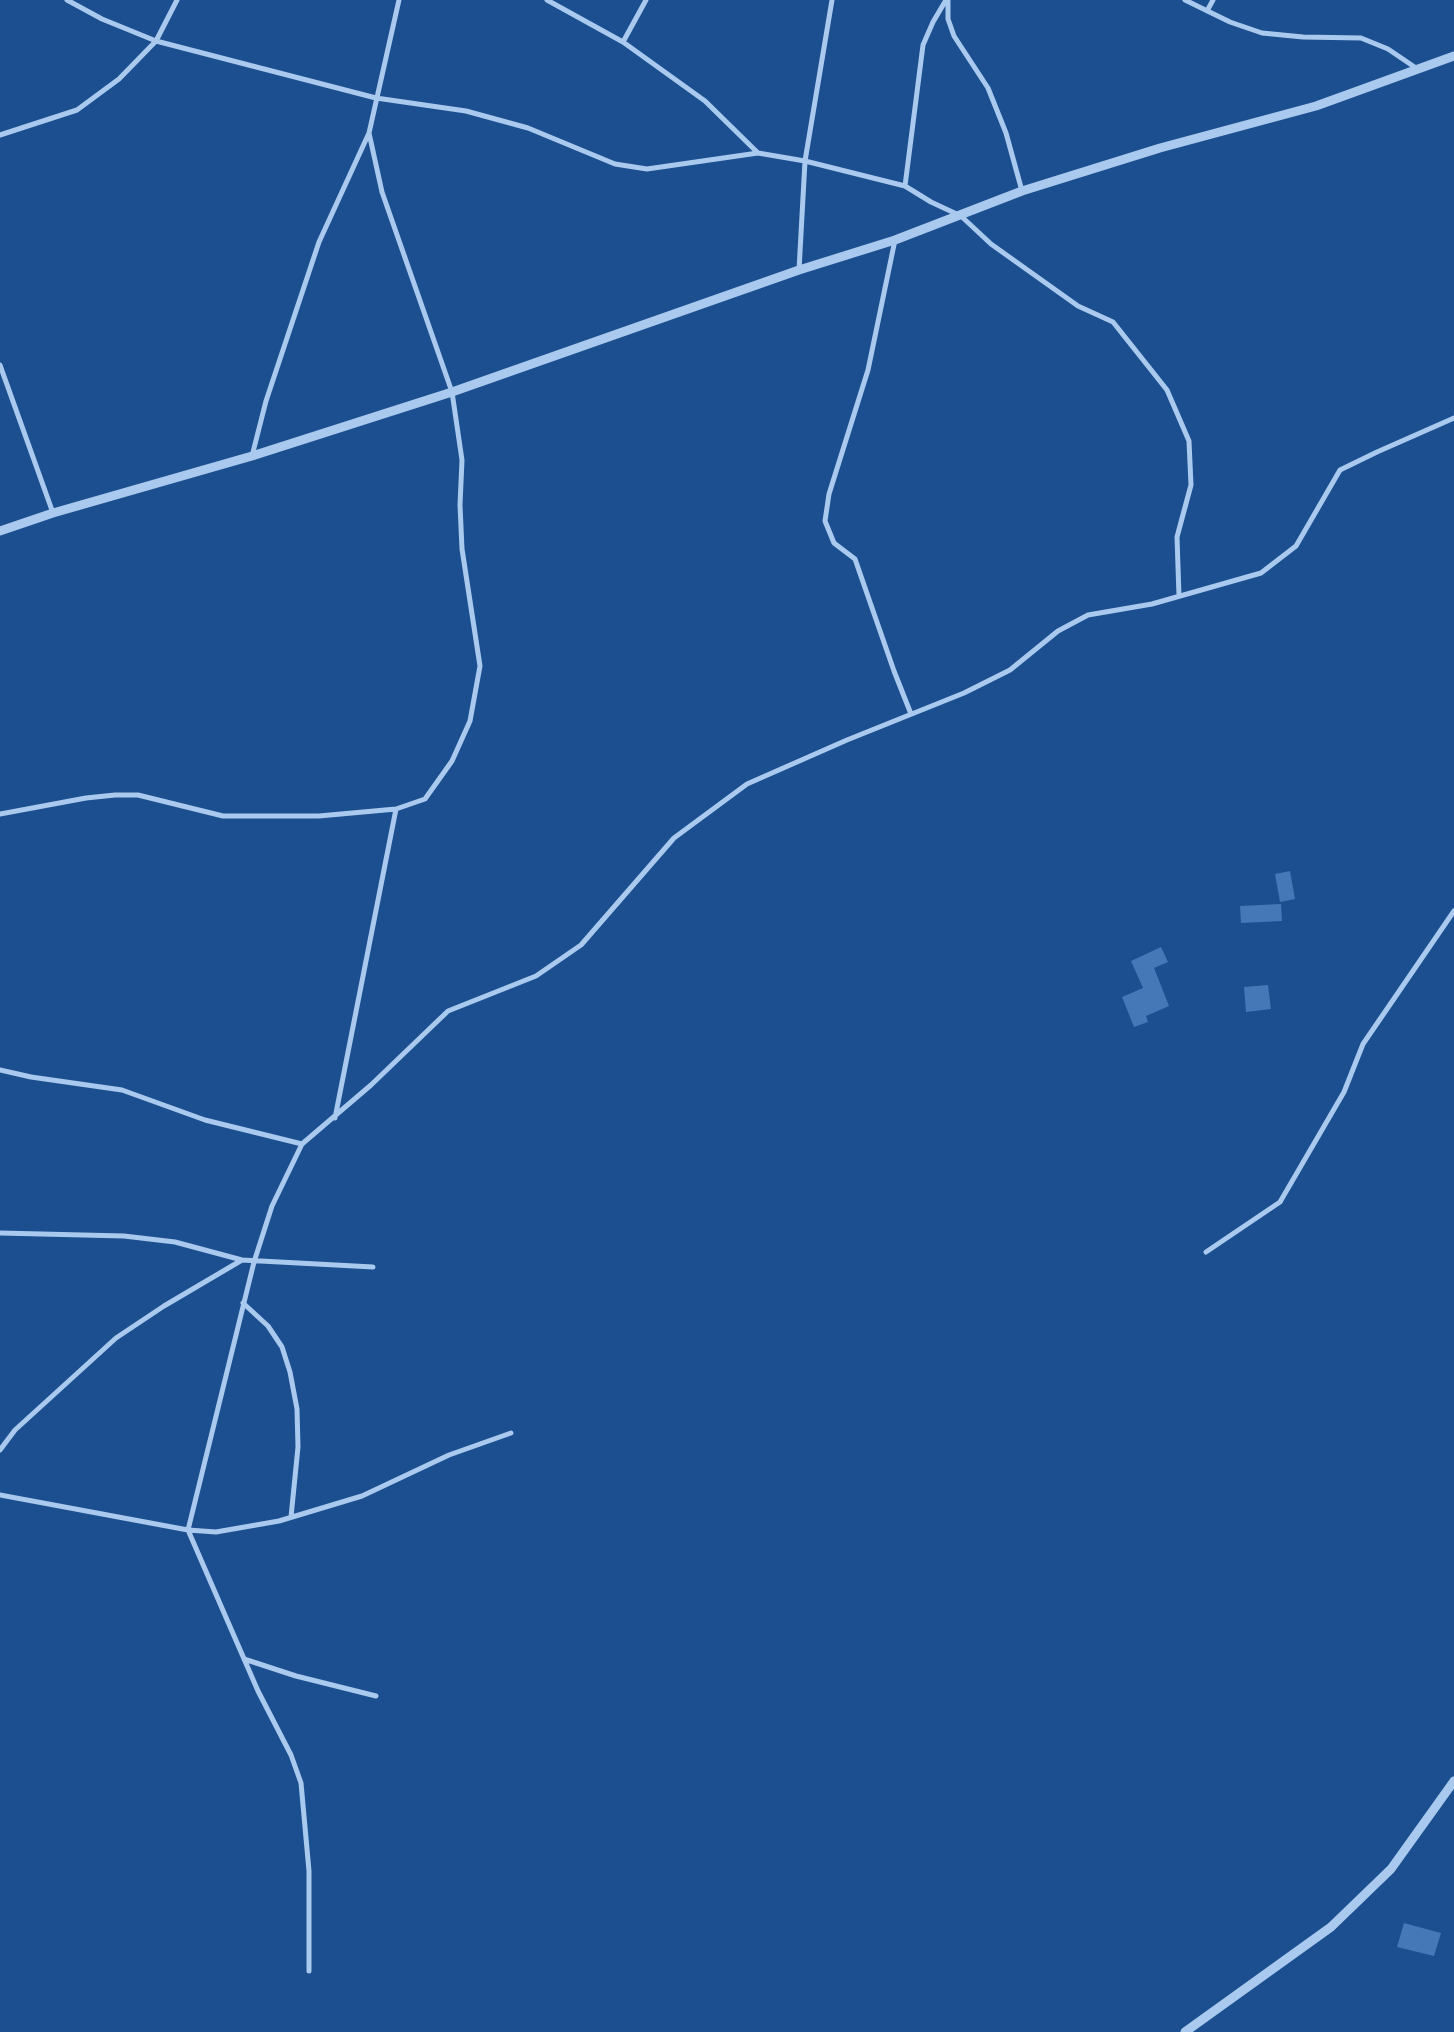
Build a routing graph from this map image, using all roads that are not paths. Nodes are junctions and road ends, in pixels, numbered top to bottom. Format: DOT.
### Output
graph roads {
  1 [pos="67,0"];
  2 [pos="177,0"];
  3 [pos="399,0"];
  4 [pos="547,0"];
  5 [pos="646,0"];
  6 [pos="832,0"];
  7 [pos="947,0"];
  8 [pos="1185,0"];
  9 [pos="1213,0"];
  10 [pos="1207,11"];
  11 [pos="156,41"];
  12 [pos="623,42"];
  13 [pos="1454,56"];
  14 [pos="1416,68"];
  15 [pos="376,98"];
  16 [pos="369,133"];
  17 [pos="0,135"];
  18 [pos="758,153"];
  19 [pos="805,161"];
  20 [pos="905,186"];
  21 [pos="1022,191"];
  22 [pos="961,216"];
  23 [pos="895,240"];
  24 [pos="799,270"];
  25 [pos="0,365"];
  26 [pos="452,392"];
  27 [pos="1454,418"];
  28 [pos="252,456"];
  29 [pos="53,513"];
  30 [pos="0,531"];
  31 [pos="1180,596"];
  32 [pos="911,714"];
  33 [pos="396,809"];
  34 [pos="0,814"];
  35 [pos="1454,911"];
  36 [pos="0,1070"];
  37 [pos="335,1118"];
  38 [pos="302,1144"];
  39 [pos="0,1233"];
  40 [pos="1206,1252"];
  41 [pos="242,1260"];
  42 [pos="254,1262"];
  43 [pos="373,1267"];
  44 [pos="243,1303"];
  45 [pos="511,1433"];
  46 [pos="0,1450"];
  47 [pos="0,1496"];
  48 [pos="291,1517"];
  49 [pos="188,1530"];
  50 [pos="244,1659"];
  51 [pos="376,1696"];
  52 [pos="1454,1781"];
  53 [pos="309,1971"];
  54 [pos="1185,2032"];
  1 -- 11 [label="street"];
  2 -- 11 [label="street"];
  3 -- 15 [label="street"];
  4 -- 12 [label="street"];
  5 -- 12 [label="street"];
  6 -- 19 [label="street"];
  7 -- 20 [label="street"];
  7 -- 21 [label="street"];
  8 -- 10 [label="street"];
  9 -- 10 [label="street"];
  10 -- 14 [label="street"];
  11 -- 15 [label="street"];
  11 -- 17 [label="street"];
  12 -- 18 [label="street"];
  13 -- 14 [label="street"];
  14 -- 21 [label="street"];
  15 -- 16 [label="street"];
  15 -- 18 [label="street"];
  16 -- 26 [label="street"];
  16 -- 28 [label="street"];
  18 -- 19 [label="street"];
  19 -- 20 [label="street"];
  19 -- 24 [label="street"];
  20 -- 22 [label="street"];
  21 -- 22 [label="street"];
  22 -- 23 [label="street"];
  22 -- 31 [label="street"];
  23 -- 24 [label="street"];
  23 -- 32 [label="street"];
  24 -- 26 [label="street"];
  25 -- 29 [label="street"];
  26 -- 28 [label="street"];
  26 -- 33 [label="street"];
  27 -- 31 [label="street"];
  28 -- 29 [label="street"];
  29 -- 30 [label="street"];
  31 -- 32 [label="street"];
  32 -- 37 [label="street"];
  33 -- 34 [label="street"];
  33 -- 37 [label="street"];
  35 -- 40 [label="street"];
  36 -- 38 [label="street"];
  37 -- 38 [label="street"];
  38 -- 42 [label="street"];
  39 -- 41 [label="street"];
  41 -- 42 [label="street"];
  41 -- 46 [label="street"];
  42 -- 43 [label="street"];
  42 -- 44 [label="street"];
  44 -- 48 [label="street"];
  44 -- 49 [label="street"];
  45 -- 48 [label="street"];
  47 -- 49 [label="street"];
  48 -- 49 [label="street"];
  49 -- 50 [label="street"];
  50 -- 51 [label="street"];
  50 -- 53 [label="street"];
  52 -- 54 [label="street"];
}
